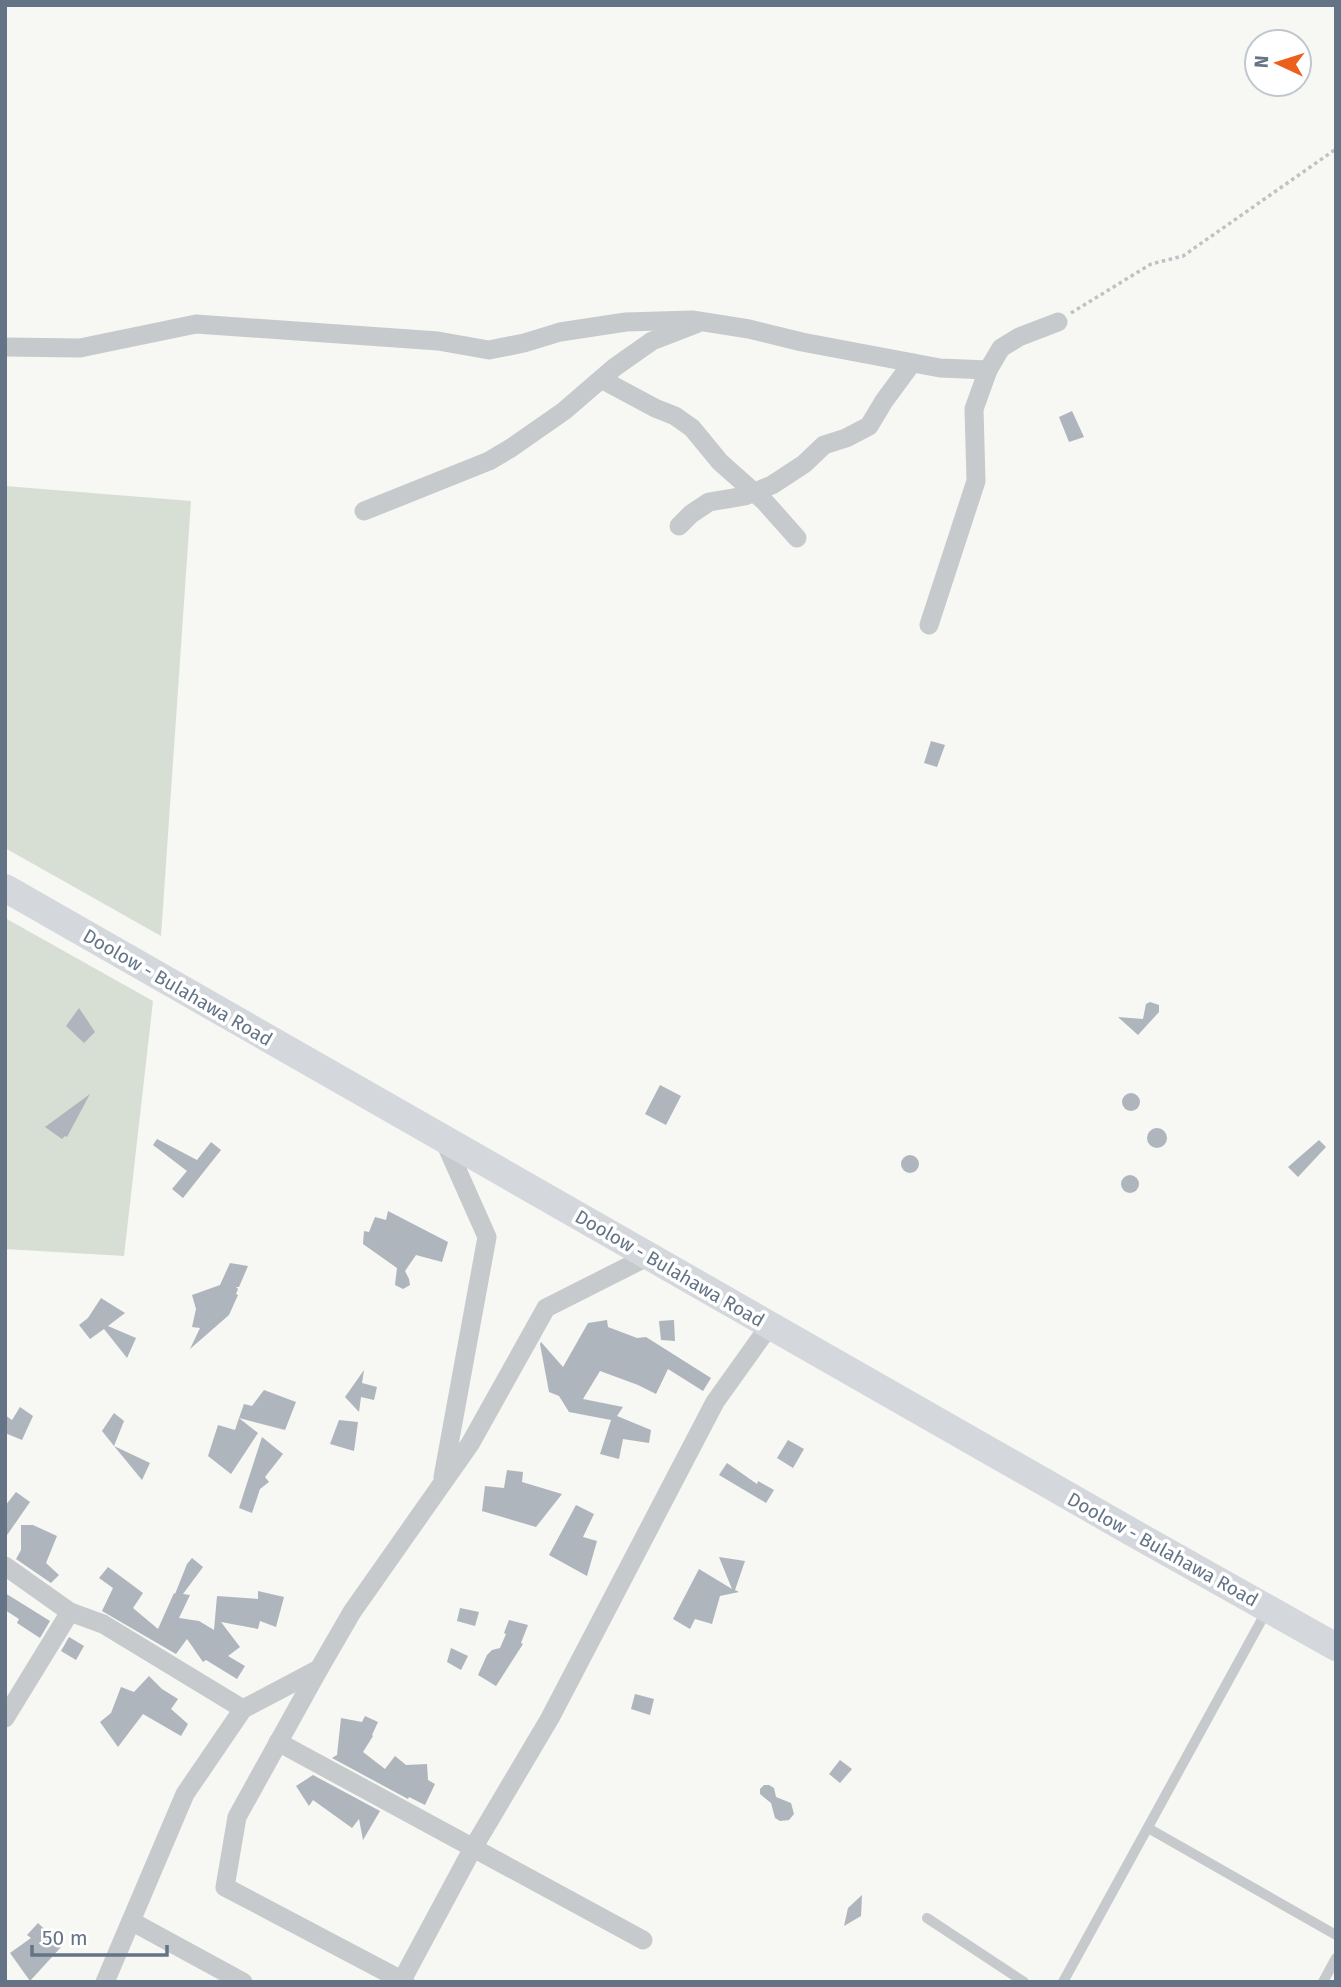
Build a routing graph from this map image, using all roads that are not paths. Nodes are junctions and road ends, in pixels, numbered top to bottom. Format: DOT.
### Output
graph roads {
  1 [pos="703,322"];
  2 [pos="1058,322"];
  3 [pos="5,347"];
  4 [pos="912,363"];
  5 [pos="988,370"];
  6 [pos="601,379"];
  7 [pos="753,492"];
  8 [pos="364,511"];
  9 [pos="679,526"];
  10 [pos="797,538"];
  11 [pos="929,625"];
  12 [pos="5,888"];
  13 [pos="443,1139"];
  14 [pos="649,1256"];
  15 [pos="770,1325"];
  16 [pos="442,1486"];
  17 [pos="5,1566"];
  18 [pos="1268,1609"];
  19 [pos="71,1612"];
  20 [pos="1336,1647"];
  21 [pos="319,1669"];
  22 [pos="243,1709"];
  23 [pos="5,1718"];
  24 [pos="278,1742"];
  25 [pos="1148,1828"];
  26 [pos="473,1848"];
  27 [pos="927,1918"];
  28 [pos="131,1921"];
  29 [pos="1336,1935"];
  30 [pos="643,1940"];
  31 [pos="1336,1958"];
  32 [pos="403,1981"];
  33 [pos="105,1982"];
  34 [pos="243,1982"];
  35 [pos="1024,1982"];
  36 [pos="1063,1982"];
  37 [pos="1323,1982"];
  1 -- 3 [label="street"];
  1 -- 4 [label="street"];
  1 -- 6 [label="street"];
  2 -- 5 [label="street"];
  4 -- 5 [label="street"];
  4 -- 7 [label="street"];
  5 -- 11 [label="street"];
  6 -- 7 [label="street"];
  6 -- 8 [label="street"];
  7 -- 9 [label="street"];
  7 -- 10 [label="street"];
  12 -- 13 [label="main road, Doolow - Bulahawa Road"];
  13 -- 14 [label="main road, Doolow - Bulahawa Road"];
  13 -- 16 [label="street"];
  14 -- 15 [label="main road, Doolow - Bulahawa Road"];
  14 -- 16 [label="street"];
  15 -- 18 [label="main road, Doolow - Bulahawa Road"];
  15 -- 26 [label="street"];
  16 -- 21 [label="street"];
  17 -- 19 [label="street"];
  18 -- 20 [label="main road, Doolow - Bulahawa Road"];
  18 -- 25 [label="lane"];
  19 -- 22 [label="street"];
  19 -- 23 [label="street"];
  21 -- 22 [label="street"];
  21 -- 24 [label="street"];
  22 -- 28 [label="street"];
  24 -- 26 [label="street"];
  24 -- 32 [label="street"];
  25 -- 29 [label="lane"];
  25 -- 36 [label="lane"];
  26 -- 30 [label="street"];
  26 -- 32 [label="street"];
  27 -- 35 [label="lane"];
  28 -- 33 [label="street"];
  28 -- 34 [label="street"];
  31 -- 37 [label="lane"];
}
